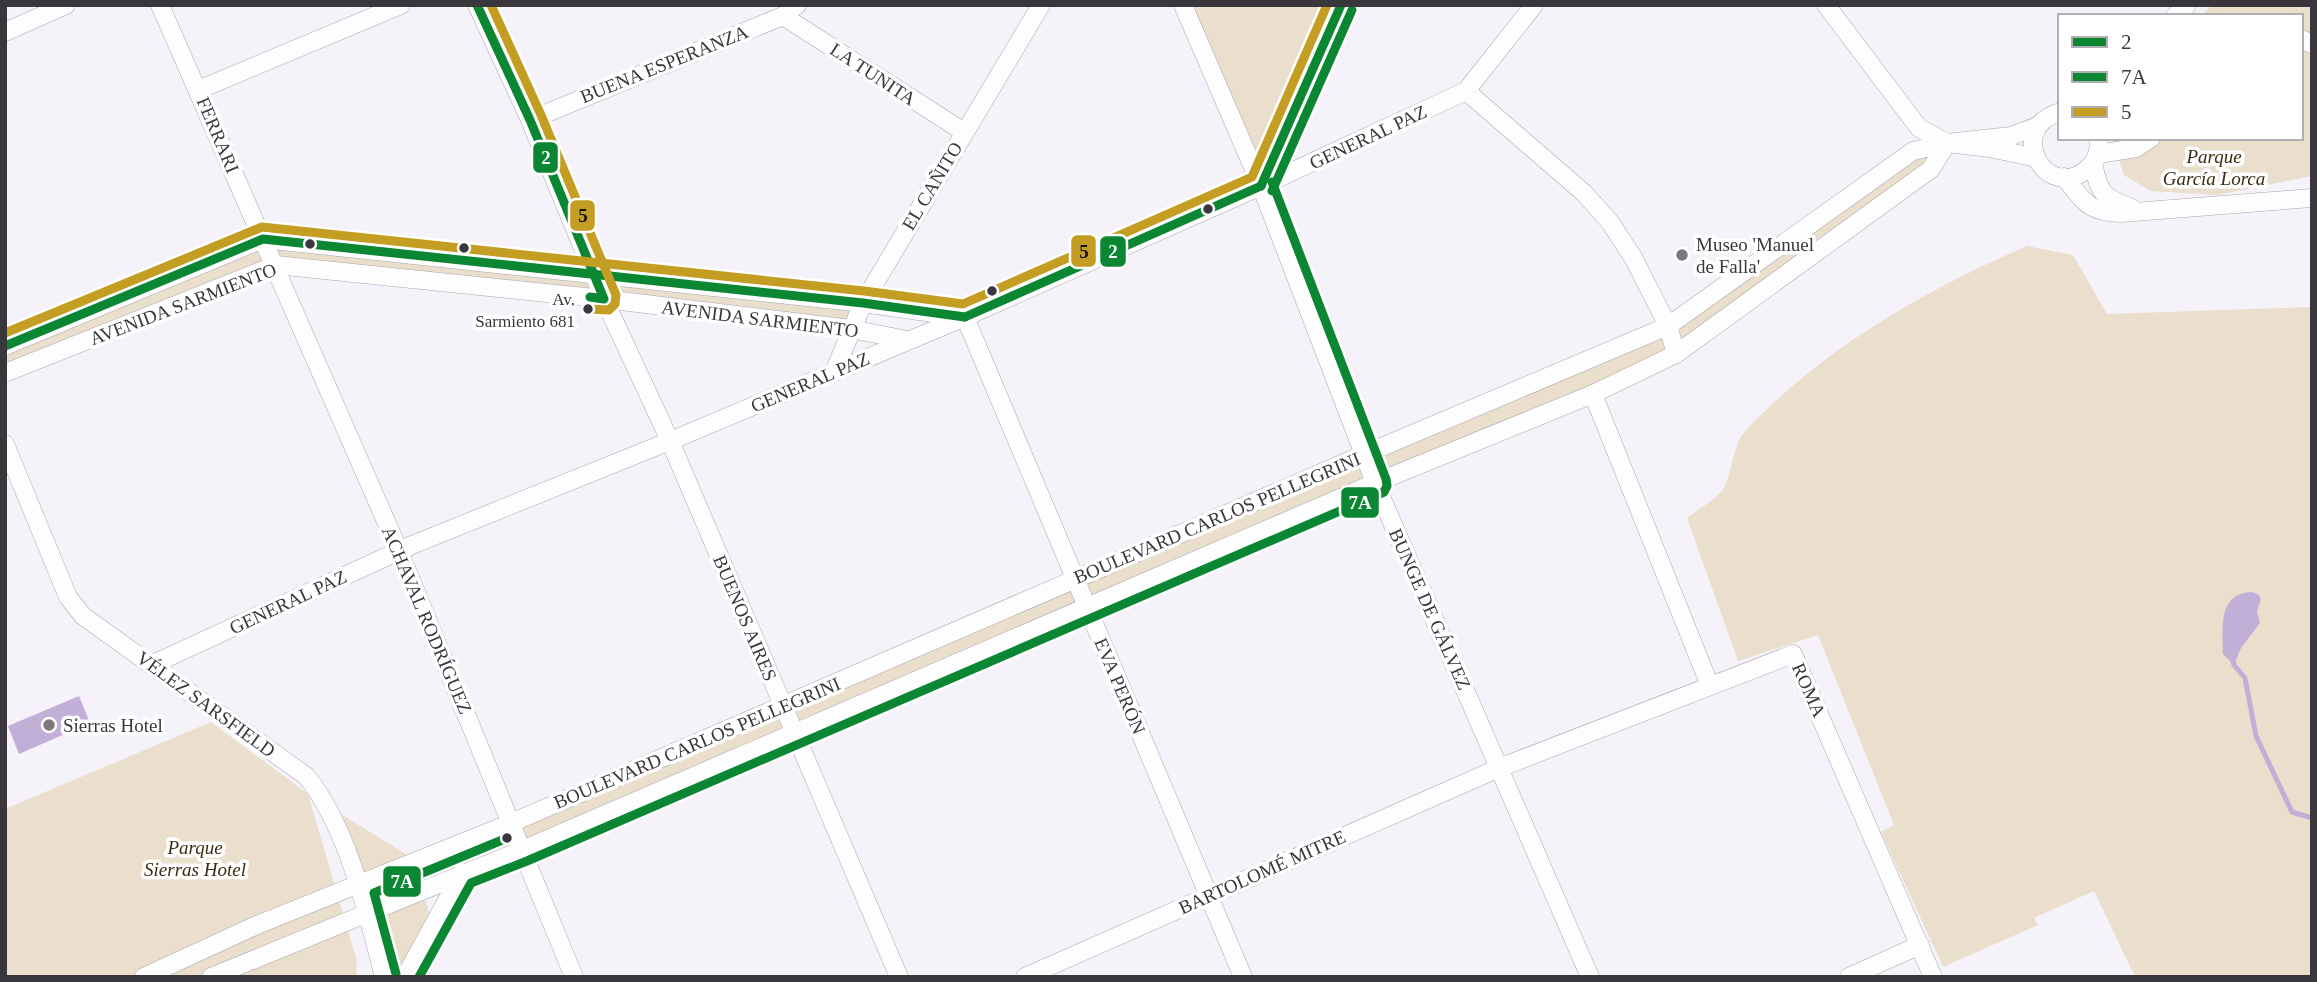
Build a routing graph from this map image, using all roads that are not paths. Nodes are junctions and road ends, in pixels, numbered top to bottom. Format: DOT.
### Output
graph roads {
  1 [pos="66,5"];
  2 [pos="160,5"];
  3 [pos="401,5"];
  4 [pos="477,5"];
  5 [pos="1041,5"];
  6 [pos="1183,5"];
  7 [pos="1341,5"];
  8 [pos="1534,5"];
  9 [pos="1836,9"];
  10 [pos="790,10"];
  11 [pos="5,32"];
  12 [pos="198,90"];
  13 [pos="1466,91"];
  14 [pos="2058,113"];
  15 [pos="530,120"];
  16 [pos="2038,126"];
  17 [pos="964,132"];
  18 [pos="2148,140"];
  19 [pos="1947,143"];
  20 [pos="2096,152"];
  21 [pos="2036,158"];
  22 [pos="2064,177"];
  23 [pos="1261,186"];
  24 [pos="2312,198"];
  25 [pos="2142,211"];
  26 [pos="263,239"];
  27 [pos="276,265"];
  28 [pos="596,274"];
  29 [pos="604,299"];
  30 [pos="863,303"];
  31 [pos="965,317"];
  32 [pos="1668,326"];
  33 [pos="851,329"];
  34 [pos="908,340"];
  35 [pos="5,346"];
  36 [pos="1676,354"];
  37 [pos="834,372"];
  38 [pos="5,373"];
  39 [pos="1593,394"];
  40 [pos="670,441"];
  41 [pos="5,444"];
  42 [pos="1365,454"];
  43 [pos="1375,483"];
  44 [pos="399,551"];
  45 [pos="1074,580"];
  46 [pos="1086,608"];
  47 [pos="151,665"];
  48 [pos="1710,686"];
  49 [pos="782,706"];
  50 [pos="793,733"];
  51 [pos="1499,768"];
  52 [pos="511,823"];
  53 [pos="522,850"];
  54 [pos="462,873"];
  55 [pos="359,886"];
  56 [pos="1209,895"];
  57 [pos="368,914"];
  58 [pos="1920,945"];
  59 [pos="144,977"];
  60 [pos="211,977"];
  61 [pos="384,977"];
  62 [pos="405,977"];
  63 [pos="575,977"];
  64 [pos="899,977"];
  65 [pos="1025,977"];
  66 [pos="1243,977"];
  67 [pos="1590,977"];
  68 [pos="1849,977"];
  69 [pos="1934,977"];
  1 -- 11 [label="street"];
  2 -- 12 [label="street, FERRARI"];
  3 -- 12 [label="street"];
  4 -- 15 [label="street, BUENOS AIRES"];
  5 -- 17 [label="street, EL CAÑITO"];
  6 -- 23 [label="street, BUNGE DE GÁLVEZ"];
  7 -- 23 [label="street"];
  8 -- 13 [label="street"];
  9 -- 19 [label="street"];
  10 -- 15 [label="street, BUENA ESPERANZA"];
  10 -- 17 [label="street, LA TUNITA"];
  12 -- 26 [label="street, FERRARI"];
  13 -- 23 [label="street, GENERAL PAZ"];
  13 -- 32 [label="street"];
  14 -- 16 [label="street"];
  15 -- 28 [label="street, BUENOS AIRES"];
  16 -- 19 [label="street"];
  16 -- 21 [label="street"];
  17 -- 30 [label="street, EL CAÑITO"];
  18 -- 20 [label="street"];
  19 -- 21 [label="street"];
  19 -- 32 [label="street, BOULEVARD CARLOS PELLEGRINI"];
  19 -- 36 [label="street, BOULEVARD CARLOS PELLEGRINI"];
  20 -- 22 [label="street"];
  20 -- 25 [label="street"];
  21 -- 22 [label="street"];
  22 -- 25 [label="street"];
  23 -- 31 [label="street, GENERAL PAZ"];
  23 -- 42 [label="street, BUNGE DE GÁLVEZ"];
  24 -- 25 [label="street"];
  26 -- 27 [label="street, FERRARI"];
  26 -- 28 [label="street, AVENIDA SARMIENTO"];
  26 -- 35 [label="street, AVENIDA SARMIENTO"];
  27 -- 29 [label="street, AVENIDA SARMIENTO"];
  27 -- 38 [label="street, AVENIDA SARMIENTO"];
  27 -- 44 [label="street, ACHAVAL RODRÍGUEZ"];
  28 -- 29 [label="street, BUENOS AIRES"];
  28 -- 30 [label="street, AVENIDA SARMIENTO"];
  29 -- 33 [label="street, AVENIDA SARMIENTO"];
  29 -- 40 [label="street, BUENOS AIRES"];
  30 -- 31 [label="street, AVENIDA SARMIENTO"];
  30 -- 33 [label="street, EL CAÑITO"];
  31 -- 34 [label="street, GENERAL PAZ"];
  31 -- 45 [label="street, EVA PERÓN"];
  32 -- 36 [label="street"];
  32 -- 42 [label="street, BOULEVARD CARLOS PELLEGRINI"];
  33 -- 34 [label="street, AVENIDA SARMIENTO"];
  33 -- 37 [label="street, EL CAÑITO"];
  34 -- 37 [label="street, GENERAL PAZ"];
  36 -- 39 [label="street, BOULEVARD CARLOS PELLEGRINI"];
  37 -- 40 [label="street, GENERAL PAZ"];
  39 -- 43 [label="street, BOULEVARD CARLOS PELLEGRINI"];
  39 -- 48 [label="street"];
  40 -- 44 [label="street, GENERAL PAZ"];
  40 -- 49 [label="street, BUENOS AIRES"];
  41 -- 47 [label="street, VÉLEZ SARSFIELD"];
  42 -- 43 [label="street, BUNGE DE GÁLVEZ"];
  42 -- 45 [label="street, BOULEVARD CARLOS PELLEGRINI"];
  43 -- 46 [label="street, BOULEVARD CARLOS PELLEGRINI"];
  43 -- 51 [label="street, BUNGE DE GÁLVEZ"];
  44 -- 47 [label="street, GENERAL PAZ"];
  44 -- 52 [label="street, ACHAVAL RODRÍGUEZ"];
  45 -- 46 [label="street, EVA PERÓN"];
  45 -- 49 [label="street, BOULEVARD CARLOS PELLEGRINI"];
  46 -- 50 [label="street, BOULEVARD CARLOS PELLEGRINI"];
  46 -- 56 [label="street, EVA PERÓN"];
  47 -- 55 [label="street, VÉLEZ SARSFIELD"];
  48 -- 51 [label="street, ROMA"];
  48 -- 58 [label="street, ROMA"];
  49 -- 50 [label="street, BUENOS AIRES"];
  49 -- 52 [label="street, BOULEVARD CARLOS PELLEGRINI"];
  50 -- 53 [label="street, BOULEVARD CARLOS PELLEGRINI"];
  50 -- 64 [label="street, BUENOS AIRES"];
  51 -- 56 [label="street, BARTOLOMÉ MITRE"];
  51 -- 67 [label="street, BUNGE DE GÁLVEZ"];
  52 -- 53 [label="street, ACHAVAL RODRÍGUEZ"];
  52 -- 55 [label="street, BOULEVARD CARLOS PELLEGRINI"];
  53 -- 54 [label="street, BOULEVARD CARLOS PELLEGRINI"];
  53 -- 63 [label="street, ACHAVAL RODRÍGUEZ"];
  54 -- 57 [label="street, BOULEVARD CARLOS PELLEGRINI"];
  54 -- 62 [label="street"];
  55 -- 57 [label="street, VÉLEZ SARSFIELD"];
  55 -- 59 [label="street, BOULEVARD CARLOS PELLEGRINI"];
  56 -- 65 [label="street, BARTOLOMÉ MITRE"];
  56 -- 66 [label="street, EVA PERÓN"];
  57 -- 60 [label="street, BOULEVARD CARLOS PELLEGRINI"];
  57 -- 61 [label="street, VÉLEZ SARSFIELD"];
  58 -- 68 [label="street"];
  58 -- 69 [label="street, ROMA"];
}
